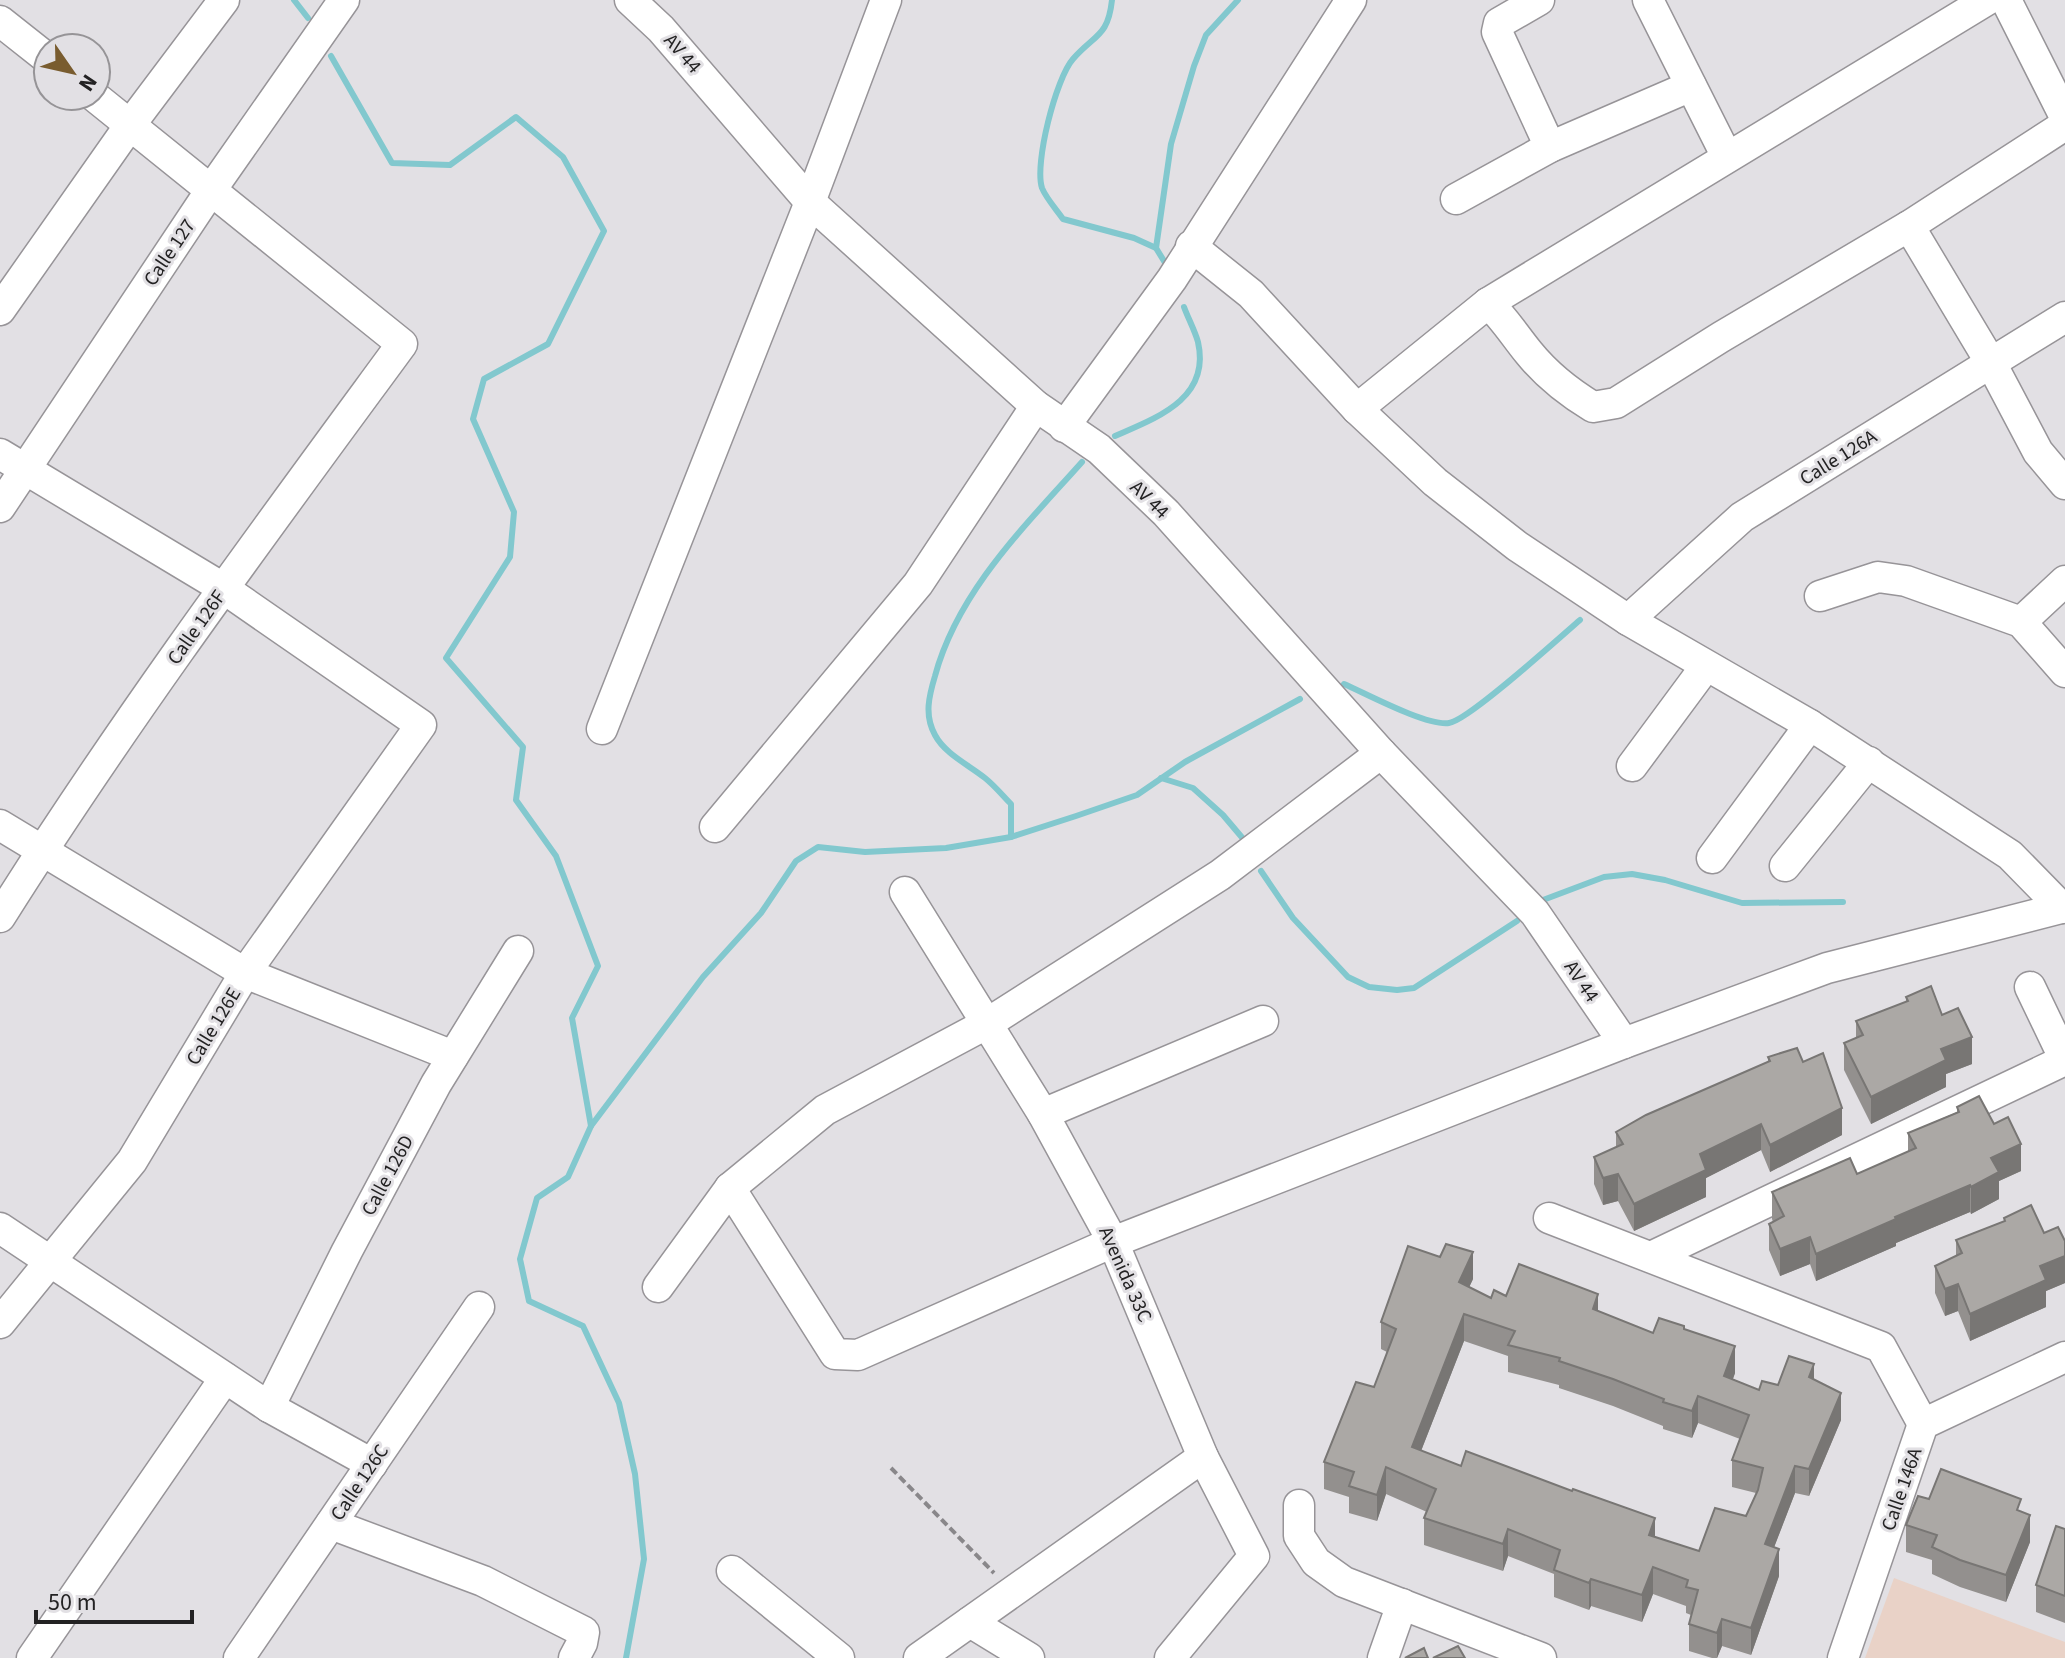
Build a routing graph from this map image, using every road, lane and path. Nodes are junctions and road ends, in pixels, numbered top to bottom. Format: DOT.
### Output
graph roads {
  1 [pos="224,0"];
  2 [pos="344,0"];
  3 [pos="630,0"];
  4 [pos="886,0"];
  5 [pos="1351,0"];
  6 [pos="1539,0"];
  7 [pos="1648,0"];
  8 [pos="1987,0"];
  9 [pos="2006,0"];
  10 [pos="0,21"];
  11 [pos="32,46"];
  12 [pos="1691,86"];
  13 [pos="112,110"];
  14 [pos="2065,117"];
  15 [pos="130,125"];
  16 [pos="2065,125"];
  17 [pos="1550,147"];
  18 [pos="1727,157"];
  19 [pos="211,190"];
  20 [pos="1456,199"];
  21 [pos="810,202"];
  22 [pos="1909,226"];
  23 [pos="1191,246"];
  24 [pos="1488,303"];
  25 [pos="0,310"];
  26 [pos="2065,317"];
  27 [pos="1991,363"];
  28 [pos="1036,406"];
  29 [pos="1357,409"];
  30 [pos="1064,427"];
  31 [pos="12,462"];
  32 [pos="2065,484"];
  33 [pos="0,507"];
  34 [pos="2065,581"];
  35 [pos="223,588"];
  36 [pos="1820,596"];
  37 [pos="1628,620"];
  38 [pos="2021,622"];
  39 [pos="1706,666"];
  40 [pos="2065,672"];
  41 [pos="1810,725"];
  42 [pos="602,729"];
  43 [pos="1381,753"];
  44 [pos="1869,762"];
  45 [pos="1632,766"];
  46 [pos="0,825"];
  47 [pos="715,827"];
  48 [pos="42,850"];
  49 [pos="1712,858"];
  50 [pos="1785,866"];
  51 [pos="905,892"];
  52 [pos="2064,908"];
  53 [pos="0,917"];
  54 [pos="518,951"];
  55 [pos="245,973"];
  56 [pos="2030,987"];
  57 [pos="1263,1021"];
  58 [pos="988,1023"];
  59 [pos="1624,1043"];
  60 [pos="453,1056"];
  61 [pos="2065,1060"];
  62 [pos="1043,1114"];
  63 [pos="730,1188"];
  64 [pos="1549,1218"];
  65 [pos="0,1228"];
  66 [pos="1113,1242"];
  67 [pos="1651,1257"];
  68 [pos="49,1262"];
  69 [pos="658,1287"];
  70 [pos="479,1307"];
  71 [pos="0,1323"];
  72 [pos="2065,1357"];
  73 [pos="225,1378"];
  74 [pos="269,1407"];
  75 [pos="1923,1424"];
  76 [pos="1203,1457"];
  77 [pos="372,1464"];
  78 [pos="891,1468"];
  79 [pos="1299,1505"];
  80 [pos="331,1524"];
  81 [pos="732,1571"];
  82 [pos="1013,1592"];
  83 [pos="1402,1604"];
  84 [pos="970,1622"];
  85 [pos="32,1658"];
  86 [pos="239,1658"];
  87 [pos="574,1658"];
  88 [pos="839,1658"];
  89 [pos="919,1658"];
  90 [pos="1029,1658"];
  91 [pos="1170,1658"];
  92 [pos="1383,1658"];
  93 [pos="1541,1658"];
  94 [pos="1843,1658"];
  1 -- 15 [label="street"];
  2 -- 19 [label="street, Calle 127"];
  3 -- 21 [label="street, AV 44"];
  4 -- 21 [label="street"];
  5 -- 23 [label="street"];
  6 -- 17 [label="street"];
  7 -- 12 [label="street"];
  8 -- 18 [label="street"];
  9 -- 14 [label="street"];
  10 -- 11 [label="street"];
  12 -- 17 [label="street"];
  12 -- 18 [label="street"];
  13 -- 15 [label="street"];
  15 -- 19 [label="street"];
  15 -- 25 [label="street"];
  16 -- 22 [label="street"];
  17 -- 20 [label="street"];
  18 -- 24 [label="street"];
  19 -- 31 [label="street, Calle 127"];
  19 -- 35 [label="street, Calle 126F"];
  21 -- 28 [label="street, AV 44"];
  21 -- 42 [label="street"];
  22 -- 24 [label="street"];
  22 -- 27 [label="street"];
  23 -- 29 [label="street"];
  23 -- 30 [label="street"];
  24 -- 29 [label="street"];
  26 -- 27 [label="street, Calle 126A"];
  27 -- 32 [label="street"];
  27 -- 37 [label="street, Calle 126A"];
  28 -- 30 [label="street, AV 44"];
  28 -- 47 [label="street"];
  29 -- 37 [label="street"];
  30 -- 43 [label="street, AV 44"];
  31 -- 33 [label="street, Calle 127"];
  31 -- 35 [label="street"];
  34 -- 38 [label="street"];
  35 -- 48 [label="street, Calle 126F"];
  35 -- 55 [label="street, Calle 126E"];
  36 -- 38 [label="street"];
  37 -- 39 [label="street"];
  38 -- 40 [label="street"];
  39 -- 41 [label="street"];
  39 -- 45 [label="street"];
  41 -- 44 [label="street"];
  41 -- 49 [label="street"];
  43 -- 58 [label="street"];
  43 -- 59 [label="street, AV 44"];
  44 -- 50 [label="street"];
  44 -- 52 [label="street"];
  46 -- 48 [label="street"];
  48 -- 53 [label="street, Calle 126F"];
  48 -- 55 [label="street"];
  51 -- 58 [label="street, Avenida 33C"];
  52 -- 59 [label="street"];
  54 -- 60 [label="street, Calle 126D"];
  55 -- 60 [label="street"];
  55 -- 68 [label="street, Calle 126E"];
  56 -- 61 [label="street"];
  57 -- 62 [label="street"];
  58 -- 62 [label="street, Avenida 33C"];
  58 -- 63 [label="street"];
  59 -- 66 [label="street"];
  60 -- 74 [label="street, Calle 126D"];
  61 -- 67 [label="street"];
  62 -- 66 [label="street, Avenida 33C"];
  63 -- 66 [label="street"];
  63 -- 69 [label="street"];
  64 -- 67 [label="street"];
  65 -- 68 [label="street"];
  66 -- 76 [label="street, Avenida 33C"];
  67 -- 75 [label="street"];
  68 -- 71 [label="street, Calle 126E"];
  68 -- 73 [label="street"];
  70 -- 77 [label="street, Calle 126C"];
  72 -- 75 [label="street, Calle 146A"];
  73 -- 74 [label="street"];
  73 -- 85 [label="street"];
  74 -- 77 [label="street"];
  75 -- 94 [label="street, Calle 146A"];
  76 -- 82 [label="street"];
  76 -- 91 [label="street, Avenida 33C"];
  77 -- 80 [label="street, Calle 126C"];
  78 -- 82 [label="path"];
  79 -- 83 [label="street"];
  80 -- 86 [label="street, Calle 126C"];
  80 -- 87 [label="street"];
  81 -- 88 [label="street"];
  82 -- 84 [label="street"];
  83 -- 92 [label="street"];
  83 -- 93 [label="street"];
  84 -- 89 [label="street"];
  84 -- 90 [label="street"];
}
